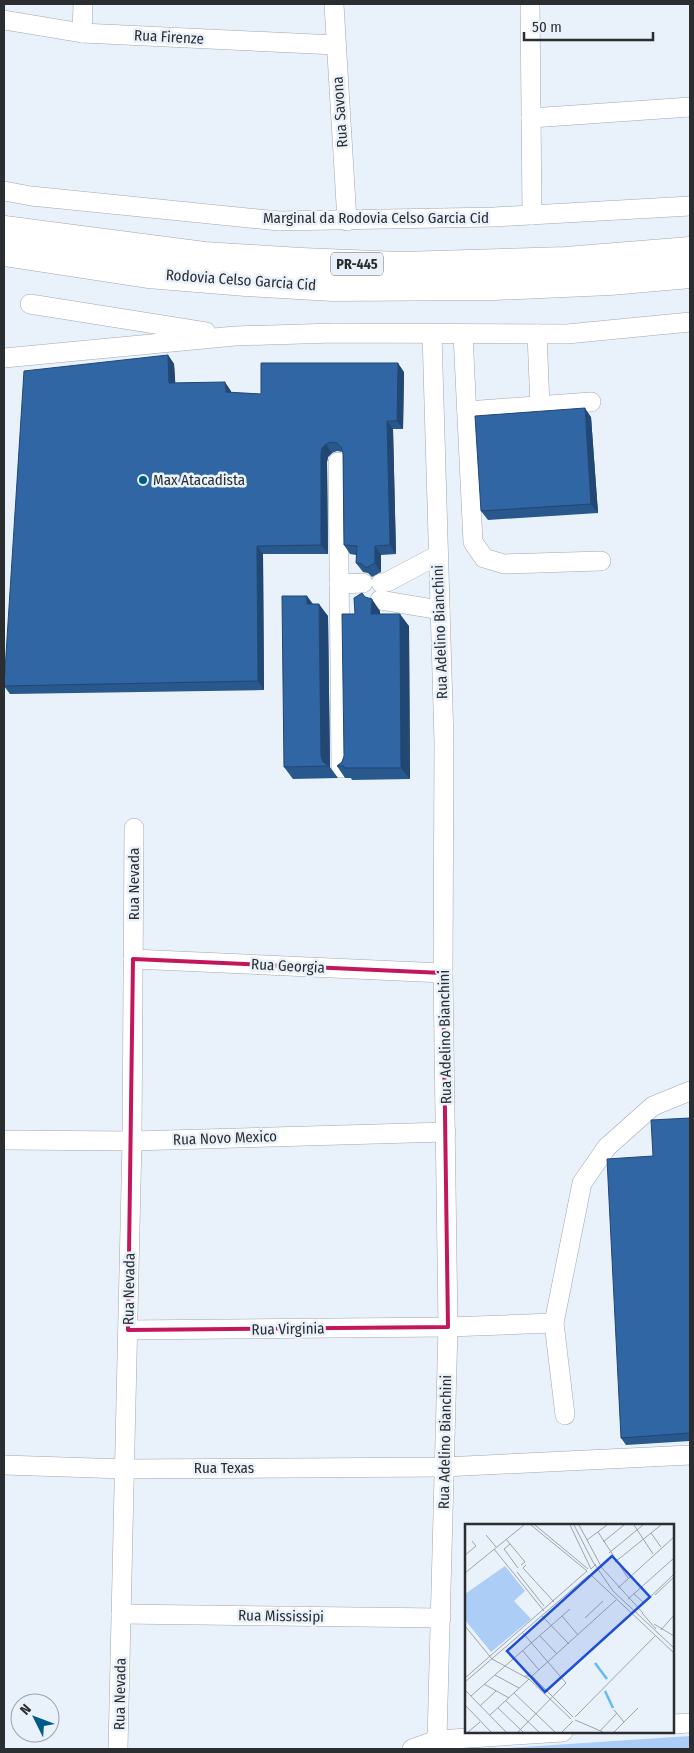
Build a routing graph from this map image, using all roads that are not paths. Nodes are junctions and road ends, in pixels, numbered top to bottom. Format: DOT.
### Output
graph roads {
  1 [pos="83,4"];
  2 [pos="334,4"];
  3 [pos="530,4"];
  4 [pos="4,20"];
  5 [pos="82,33"];
  6 [pos="336,45"];
  7 [pos="690,107"];
  8 [pos="531,118"];
  9 [pos="4,191"];
  10 [pos="690,206"];
  11 [pos="532,215"];
  12 [pos="347,221"];
  13 [pos="14,243"];
  14 [pos="690,251"];
  15 [pos="690,274"];
  16 [pos="30,304"];
  17 [pos="690,322"];
  18 [pos="432,334"];
  19 [pos="463,334"];
  20 [pos="537,334"];
  21 [pos="235,336"];
  22 [pos="4,358"];
  23 [pos="591,402"];
  24 [pos="540,406"];
  25 [pos="467,411"];
  26 [pos="338,462"];
  27 [pos="438,555"];
  28 [pos="601,561"];
  29 [pos="371,591"];
  30 [pos="339,592"];
  31 [pos="440,610"];
  32 [pos="341,768"];
  33 [pos="134,828"];
  34 [pos="134,959"];
  35 [pos="444,973"];
  36 [pos="690,1091"];
  37 [pos="446,1132"];
  38 [pos="4,1140"];
  39 [pos="132,1141"];
  40 [pos="554,1323"];
  41 [pos="448,1327"];
  42 [pos="128,1330"];
  43 [pos="565,1415"];
  44 [pos="690,1455"];
  45 [pos="4,1465"];
  46 [pos="444,1467"];
  47 [pos="125,1469"];
  48 [pos="122,1614"];
  49 [pos="441,1618"];
  50 [pos="690,1723"];
  51 [pos="674,1724"];
  52 [pos="547,1733"];
  53 [pos="437,1740"];
  54 [pos="118,1749"];
  55 [pos="412,1749"];
  1 -- 5 [label="street"];
  2 -- 6 [label="street, Rua Savona"];
  3 -- 8 [label="street"];
  4 -- 5 [label="street, Rua Firenze"];
  5 -- 6 [label="street, Rua Firenze"];
  6 -- 12 [label="street, Rua Savona"];
  7 -- 8 [label="street"];
  8 -- 11 [label="street"];
  9 -- 12 [label="street, Marginal da Rodovia Celso Garcia Cid"];
  10 -- 11 [label="street, Marginal da Rodovia Celso Garcia Cid"];
  11 -- 12 [label="street, Marginal da Rodovia Celso Garcia Cid"];
  13 -- 14 [label="highway, Rodovia Celso Garcia Cid / PR-445"];
  13 -- 15 [label="highway, Rodovia Celso Garcia Cid / PR-445"];
  16 -- 21 [label="street"];
  17 -- 20 [label="street"];
  18 -- 19 [label="street"];
  18 -- 21 [label="street"];
  18 -- 27 [label="street, Rua Adelino Bianchini"];
  19 -- 20 [label="street"];
  19 -- 25 [label="street"];
  20 -- 24 [label="street"];
  21 -- 22 [label="street"];
  23 -- 24 [label="street"];
  24 -- 25 [label="street"];
  25 -- 28 [label="street"];
  26 -- 30 [label="street"];
  27 -- 29 [label="street"];
  27 -- 31 [label="street, Rua Adelino Bianchini"];
  29 -- 30 [label="street"];
  29 -- 31 [label="street"];
  30 -- 32 [label="street"];
  31 -- 35 [label="street, Rua Adelino Bianchini"];
  33 -- 34 [label="street, Rua Nevada"];
  34 -- 35 [label="street, Rua Georgia"];
  34 -- 39 [label="street, Rua Nevada"];
  35 -- 37 [label="street, Rua Adelino Bianchini"];
  36 -- 40 [label="street"];
  37 -- 39 [label="street, Rua Novo Mexico"];
  37 -- 41 [label="street, Rua Adelino Bianchini"];
  38 -- 39 [label="street, Rua Novo Mexico"];
  39 -- 42 [label="street, Rua Nevada"];
  40 -- 41 [label="street, Rua Virginia"];
  40 -- 43 [label="street"];
  41 -- 42 [label="street, Rua Virginia"];
  41 -- 46 [label="street, Rua Adelino Bianchini"];
  42 -- 47 [label="street, Rua Nevada"];
  44 -- 46 [label="street, Rua Texas"];
  45 -- 47 [label="street, Rua Texas"];
  46 -- 47 [label="street, Rua Texas"];
  46 -- 49 [label="street, Rua Adelino Bianchini"];
  47 -- 48 [label="street, Rua Nevada"];
  48 -- 49 [label="street, Rua Mississipi"];
  48 -- 54 [label="street, Rua Nevada"];
  49 -- 53 [label="street, Rua Adelino Bianchini"];
  50 -- 51 [label="street"];
  52 -- 53 [label="street"];
  53 -- 55 [label="street"];
}
